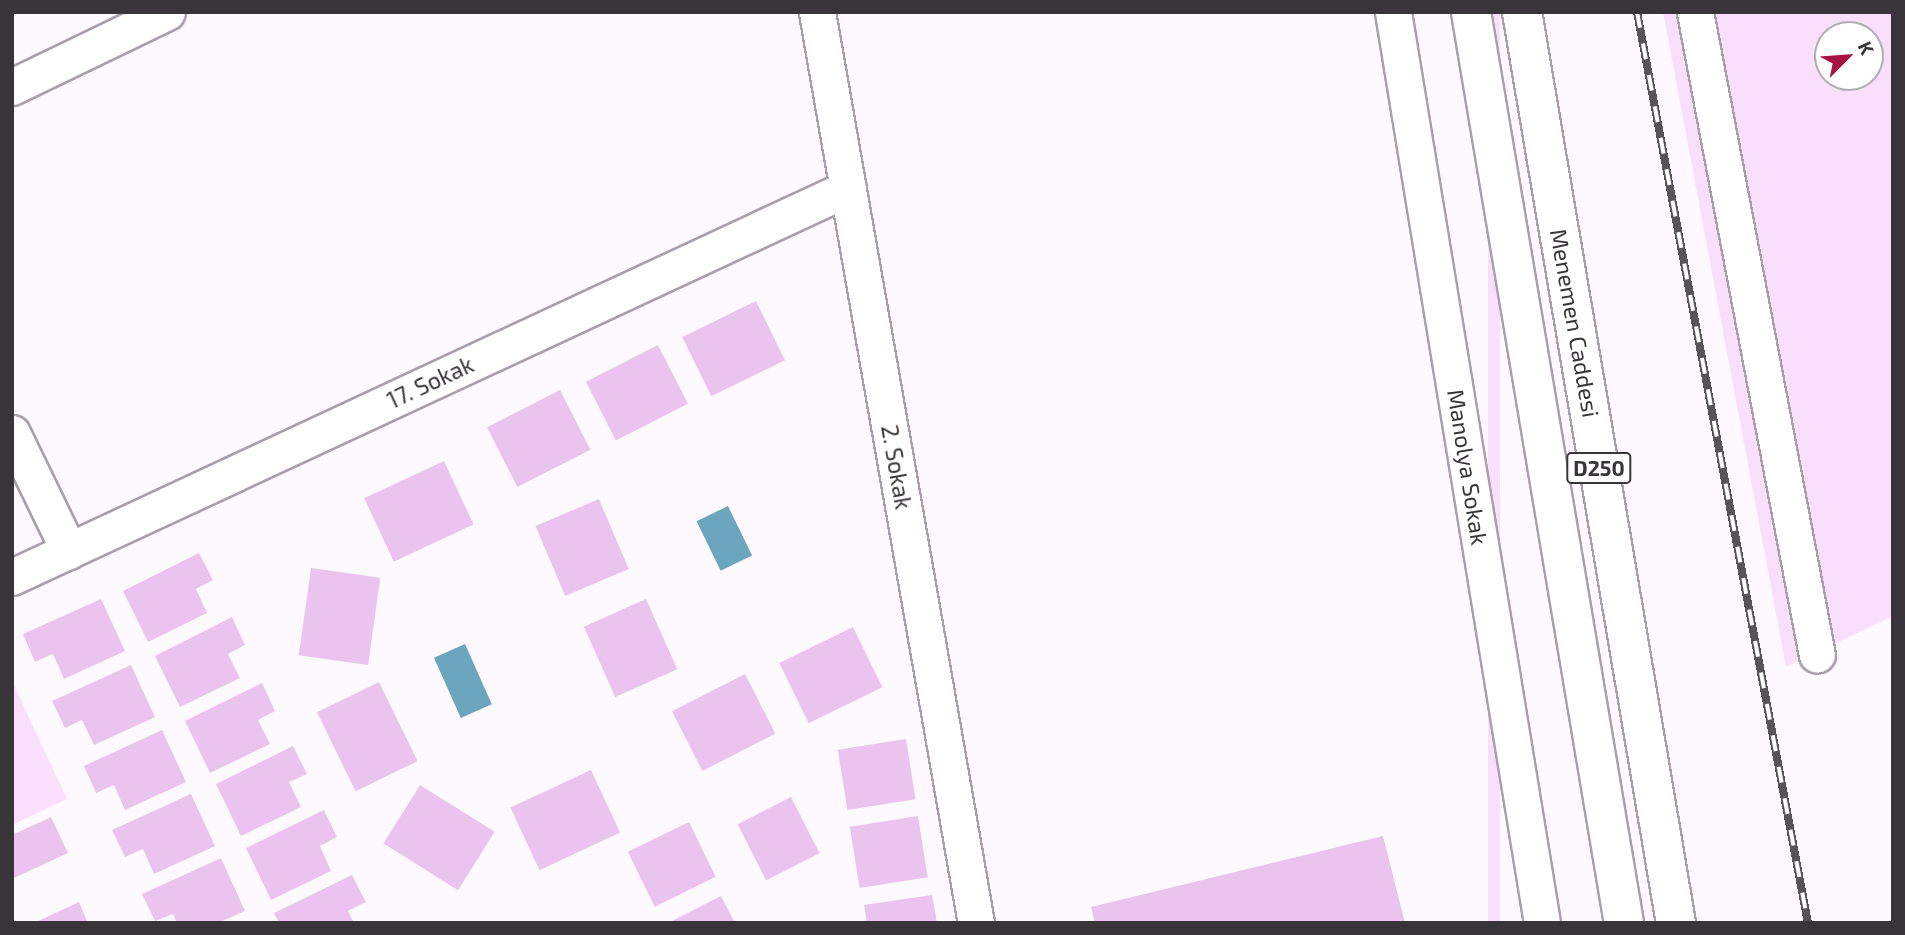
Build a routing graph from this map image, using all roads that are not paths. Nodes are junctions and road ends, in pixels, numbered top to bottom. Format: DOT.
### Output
graph roads {
  1 [pos="167,12"];
  2 [pos="817,12"];
  3 [pos="1393,12"];
  4 [pos="1471,12"];
  5 [pos="1522,12"];
  6 [pos="1695,12"];
  7 [pos="12,87"];
  8 [pos="848,188"];
  9 [pos="12,433"];
  10 [pos="69,551"];
  11 [pos="12,577"];
  12 [pos="1817,655"];
  13 [pos="976,923"];
  14 [pos="1542,923"];
  15 [pos="1624,923"];
  16 [pos="1676,923"];
  1 -- 7 [label="street"];
  2 -- 8 [label="street, 2. Sokak"];
  3 -- 14 [label="street, Manolya Sokak"];
  4 -- 15 [label="highway, D250"];
  5 -- 16 [label="highway, Menemen Caddesi / D250"];
  6 -- 12 [label="street"];
  8 -- 10 [label="street, 17. Sokak"];
  8 -- 13 [label="street, 2. Sokak"];
  9 -- 10 [label="street"];
  10 -- 11 [label="street, 17. Sokak"];
}
